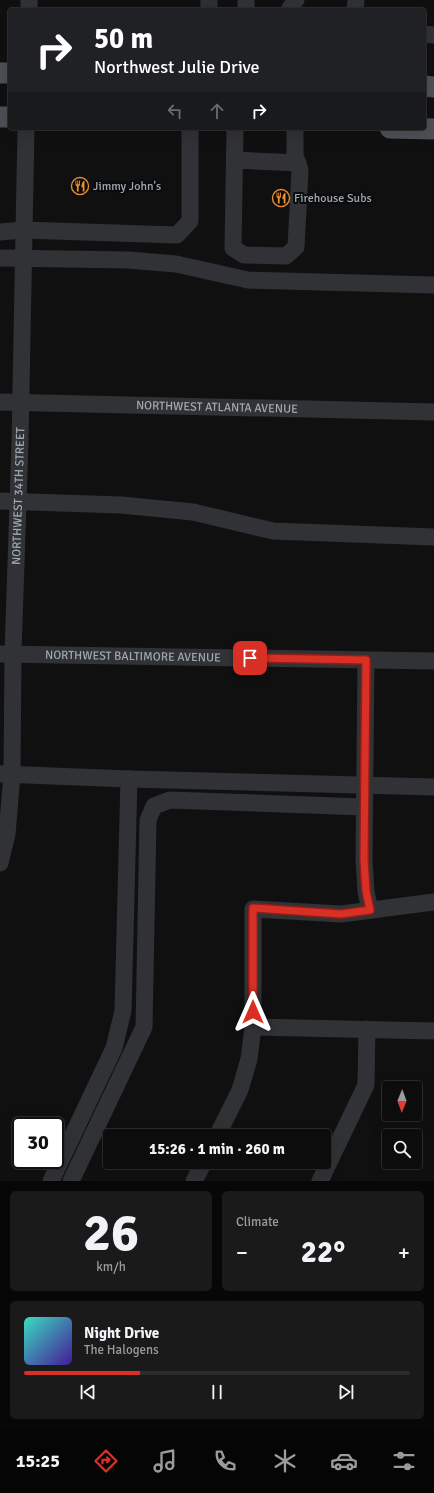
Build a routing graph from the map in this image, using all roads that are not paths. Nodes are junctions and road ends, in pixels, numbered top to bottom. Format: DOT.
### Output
graph roads {
  1 [pos="26,130"];
  2 [pos="190,130"];
  3 [pos="235,130"];
  4 [pos="295,130"];
  5 [pos="235,160"];
  6 [pos="298,163"];
  7 [pos="23,230"];
  8 [pos="0,232"];
  9 [pos="0,258"];
  10 [pos="24,259"];
  11 [pos="434,285"];
  12 [pos="0,402"];
  13 [pos="20,402"];
  14 [pos="434,412"];
  15 [pos="0,501"];
  16 [pos="18,501"];
  17 [pos="434,537"];
  18 [pos="7,654"];
  19 [pos="366,660"];
  20 [pos="434,661"];
  21 [pos="6,774"];
  22 [pos="129,779"];
  23 [pos="365,785"];
  24 [pos="434,787"];
  25 [pos="364,807"];
  26 [pos="0,862"];
  27 [pos="434,902"];
  28 [pos="370,910"];
  29 [pos="253,1027"];
  30 [pos="367,1029"];
  31 [pos="434,1031"];
  32 [pos="220,1129"];
  33 [pos="200,1169"];
  34 [pos="51,1181"];
  35 [pos="71,1181"];
  36 [pos="194,1181"];
  37 [pos="320,1181"];
  1 -- 7 [label="street, NORTHWEST 34TH STREET"];
  2 -- 7 [label="street"];
  3 -- 5 [label="street"];
  4 -- 6 [label="street"];
  5 -- 6 [label="street"];
  5 -- 6 [label="street"];
  7 -- 8 [label="street"];
  7 -- 10 [label="street, NORTHWEST 34TH STREET"];
  9 -- 10 [label="street"];
  10 -- 11 [label="street"];
  10 -- 13 [label="street, NORTHWEST 34TH STREET"];
  12 -- 13 [label="street, NORTHWEST ATLANTA AVENUE"];
  13 -- 14 [label="street, NORTHWEST ATLANTA AVENUE"];
  13 -- 16 [label="street, NORTHWEST 34TH STREET"];
  15 -- 16 [label="street"];
  16 -- 17 [label="street"];
  16 -- 18 [label="street, NORTHWEST 34TH STREET"];
  18 -- 19 [label="street, NORTHWEST BALTIMORE AVENUE"];
  18 -- 21 [label="street, NORTHWEST 34TH STREET"];
  19 -- 20 [label="street, NORTHWEST BALTIMORE AVENUE"];
  19 -- 23 [label="street"];
  21 -- 22 [label="street"];
  21 -- 26 [label="street, NORTHWEST 34TH STREET"];
  22 -- 23 [label="street"];
  22 -- 34 [label="street"];
  23 -- 24 [label="street"];
  23 -- 25 [label="street"];
  25 -- 28 [label="street"];
  25 -- 35 [label="street"];
  27 -- 28 [label="street"];
  28 -- 29 [label="street"];
  29 -- 30 [label="street"];
  29 -- 32 [label="street"];
  30 -- 31 [label="street"];
  30 -- 37 [label="street"];
  33 -- 36 [label="street"];
}
